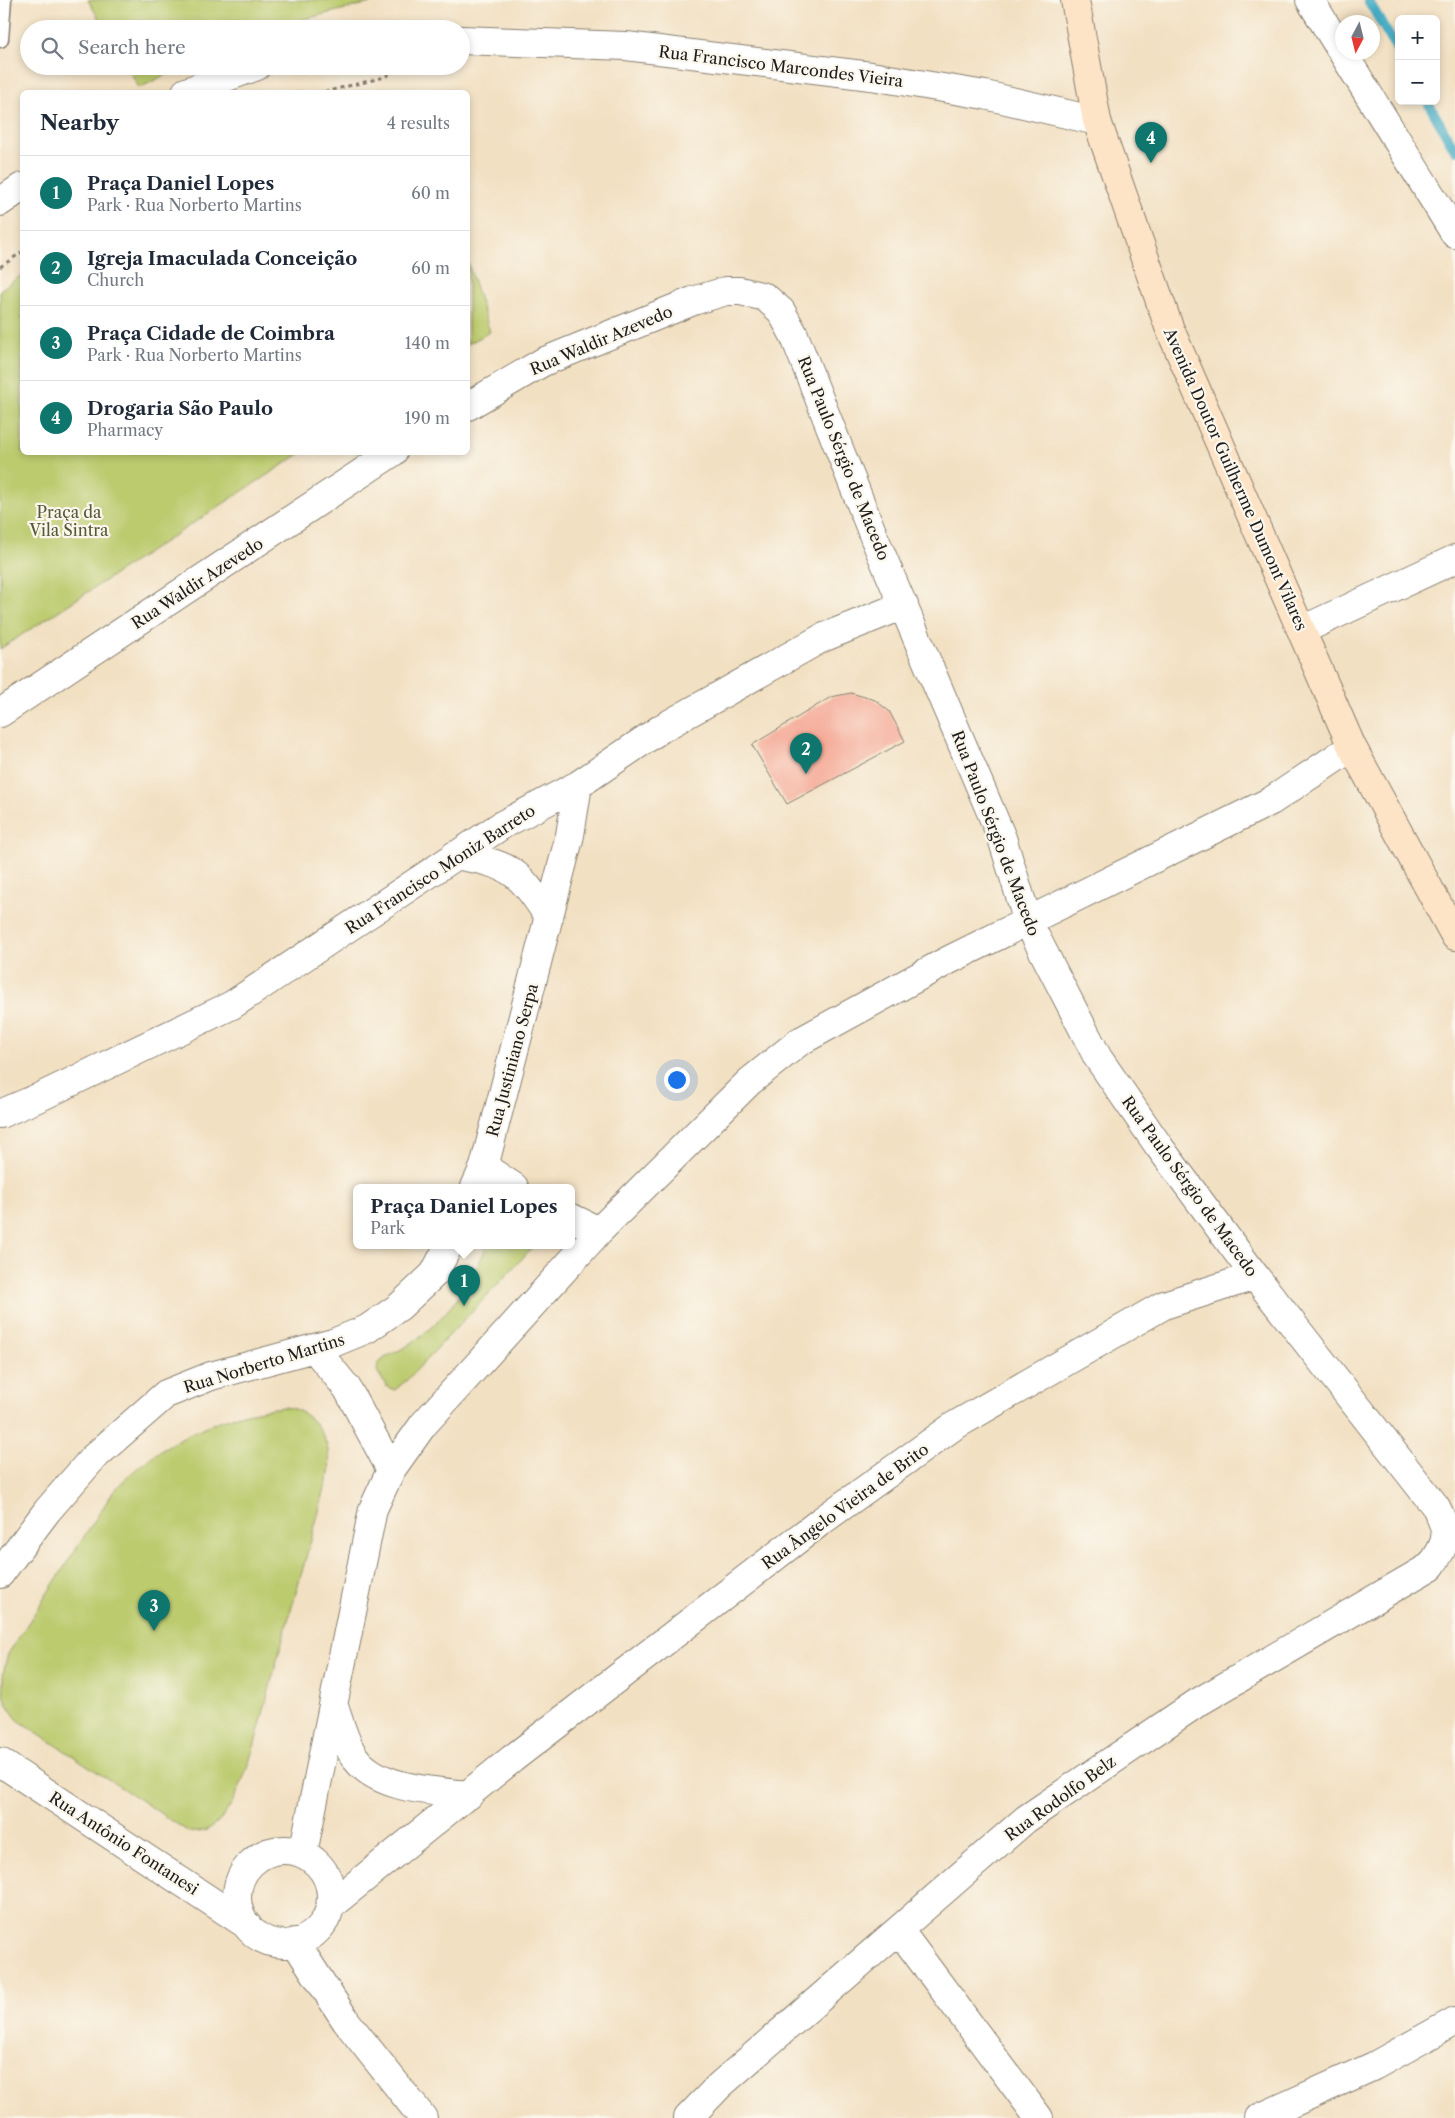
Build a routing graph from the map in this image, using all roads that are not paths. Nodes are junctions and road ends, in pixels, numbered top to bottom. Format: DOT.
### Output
graph roads {
  1 [pos="3,0"];
  2 [pos="1075,0"];
  3 [pos="1310,0"];
  4 [pos="0,40"];
  5 [pos="470,40"];
  6 [pos="232,75"];
  7 [pos="191,90"];
  8 [pos="1097,121"];
  9 [pos="20,189"];
  10 [pos="0,202"];
  11 [pos="1455,234"];
  12 [pos="740,291"];
  13 [pos="470,405"];
  14 [pos="388,455"];
  15 [pos="1455,559"];
  16 [pos="904,605"];
  17 [pos="1302,630"];
  18 [pos="0,713"];
  19 [pos="1352,747"];
  20 [pos="578,785"];
  21 [pos="455,855"];
  22 [pos="549,917"];
  23 [pos="1028,922"];
  24 [pos="1455,936"];
  25 [pos="0,1114"];
  26 [pos="479,1177"];
  27 [pos="504,1184"];
  28 [pos="575,1219"];
  29 [pos="599,1231"];
  30 [pos="447,1249"];
  31 [pos="1255,1276"];
  32 [pos="314,1348"];
  33 [pos="391,1470"];
  34 [pos="1444,1547"];
  35 [pos="0,1574"];
  36 [pos="334,1706"];
  37 [pos="0,1762"];
  38 [pos="469,1795"];
  39 [pos="304,1853"];
  40 [pos="331,1905"];
  41 [pos="247,1925"];
  42 [pos="899,1930"];
  43 [pos="295,1942"];
  44 [pos="1455,2021"];
  45 [pos="423,2118"];
  46 [pos="688,2118"];
  47 [pos="1039,2118"];
  48 [pos="1259,2118"];
  1 -- 4 [label="lane"];
  2 -- 8 [label="main road, Avenida Doutor Guilherme Dumont Vilares"];
  3 -- 11 [label="street"];
  5 -- 8 [label="street, Rua Francisco Marcondes Vieira"];
  6 -- 7 [label="street"];
  8 -- 17 [label="main road, Avenida Doutor Guilherme Dumont Vilares"];
  9 -- 10 [label="street"];
  12 -- 13 [label="street, Rua Waldir Azevedo"];
  12 -- 16 [label="street, Rua Paulo Sérgio de Macedo"];
  14 -- 18 [label="street, Rua Waldir Azevedo"];
  15 -- 17 [label="street"];
  16 -- 20 [label="street, Rua Francisco Moniz Barreto"];
  16 -- 23 [label="street, Rua Paulo Sérgio de Macedo"];
  17 -- 19 [label="main road, Avenida Doutor Guilherme Dumont Vilares"];
  19 -- 23 [label="street"];
  19 -- 24 [label="main road, Avenida Doutor Guilherme Dumont Vilares"];
  20 -- 21 [label="street, Rua Francisco Moniz Barreto"];
  20 -- 22 [label="street, Rua Justiniano Serpa"];
  21 -- 22 [label="street"];
  21 -- 25 [label="street, Rua Francisco Moniz Barreto"];
  22 -- 26 [label="street, Rua Justiniano Serpa"];
  23 -- 29 [label="street"];
  23 -- 31 [label="street, Rua Paulo Sérgio de Macedo"];
  26 -- 27 [label="street, Rua Justiniano Serpa"];
  28 -- 29 [label="street"];
  29 -- 33 [label="street"];
  30 -- 32 [label="street, Rua Norberto Martins"];
  31 -- 34 [label="street, Rua Paulo Sérgio de Macedo"];
  31 -- 38 [label="street, Rua Ângelo Vieira de Brito"];
  32 -- 33 [label="street"];
  32 -- 35 [label="street, Rua Norberto Martins"];
  33 -- 36 [label="street"];
  34 -- 42 [label="street, Rua Rodolfo Belz"];
  36 -- 38 [label="street"];
  36 -- 39 [label="street"];
  37 -- 41 [label="street, Rua Antônio Fontanesi"];
  38 -- 40 [label="street, Rua Ângelo Vieira de Brito"];
  39 -- 40 [label="street"];
  39 -- 41 [label="street"];
  40 -- 43 [label="street"];
  41 -- 43 [label="street"];
  42 -- 46 [label="street, Rua Rodolfo Belz"];
  42 -- 47 [label="street"];
  43 -- 45 [label="street"];
  44 -- 48 [label="street"];
}
